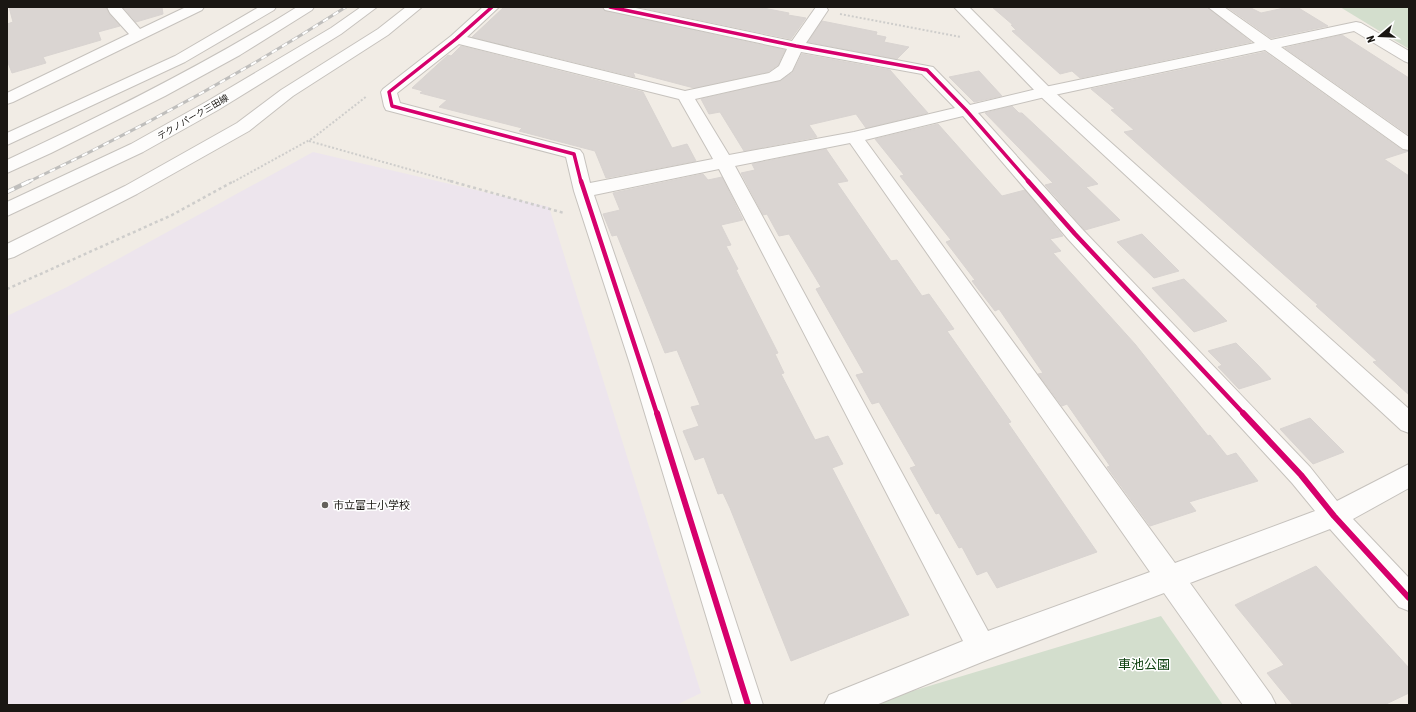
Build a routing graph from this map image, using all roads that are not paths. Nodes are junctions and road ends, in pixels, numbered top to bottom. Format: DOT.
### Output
graph roads {
  1 [pos="114,7"];
  2 [pos="198,7"];
  3 [pos="269,7"];
  4 [pos="289,7"];
  5 [pos="307,7"];
  6 [pos="370,7"];
  7 [pos="393,7"];
  8 [pos="415,7"];
  9 [pos="492,7"];
  10 [pos="610,7"];
  11 [pos="961,7"];
  12 [pos="1215,7"];
  13 [pos="821,10"];
  14 [pos="138,36"];
  15 [pos="456,39"];
  16 [pos="1268,45"];
  17 [pos="796,46"];
  18 [pos="1409,58"];
  19 [pos="180,59"];
  20 [pos="1045,92"];
  21 [pos="287,93"];
  22 [pos="685,96"];
  23 [pos="7,98"];
  24 [pos="212,106"];
  25 [pos="966,110"];
  26 [pos="89,129"];
  27 [pos="854,137"];
  28 [pos="7,140"];
  29 [pos="1409,145"];
  30 [pos="7,154"];
  31 [pos="724,162"];
  32 [pos="7,167"];
  33 [pos="583,191"];
  34 [pos="7,210"];
  35 [pos="7,236"];
  36 [pos="7,252"];
  37 [pos="1409,423"];
  38 [pos="1409,475"];
  39 [pos="1334,516"];
  40 [pos="1170,578"];
  41 [pos="1409,598"];
  42 [pos="982,648"];
  43 [pos="748,705"];
  44 [pos="839,705"];
  45 [pos="1261,705"];
  1 -- 14 [label="street"];
  2 -- 14 [label="street"];
  3 -- 19 [label="street"];
  4 -- 26 [label="street"];
  5 -- 26 [label="street"];
  6 -- 24 [label="street, テクノパーク三田線"];
  7 -- 24 [label="street"];
  8 -- 21 [label="street"];
  9 -- 15 [label="street"];
  10 -- 17 [label="street"];
  11 -- 20 [label="street"];
  12 -- 16 [label="street"];
  13 -- 17 [label="street"];
  14 -- 23 [label="street"];
  15 -- 22 [label="street"];
  15 -- 33 [label="street"];
  16 -- 18 [label="street"];
  16 -- 20 [label="street"];
  16 -- 29 [label="street"];
  17 -- 22 [label="street"];
  17 -- 25 [label="street"];
  19 -- 28 [label="street"];
  19 -- 30 [label="street"];
  20 -- 25 [label="street"];
  20 -- 37 [label="street"];
  21 -- 35 [label="street"];
  21 -- 36 [label="street"];
  22 -- 31 [label="street"];
  24 -- 34 [label="street, テクノパーク三田線"];
  25 -- 27 [label="street"];
  25 -- 39 [label="street"];
  26 -- 32 [label="street"];
  27 -- 31 [label="street"];
  27 -- 40 [label="street"];
  31 -- 33 [label="street"];
  31 -- 42 [label="street"];
  33 -- 43 [label="street"];
  38 -- 39 [label="street"];
  39 -- 40 [label="street"];
  39 -- 41 [label="street"];
  40 -- 42 [label="street"];
  40 -- 45 [label="street"];
  42 -- 44 [label="street"];
}
